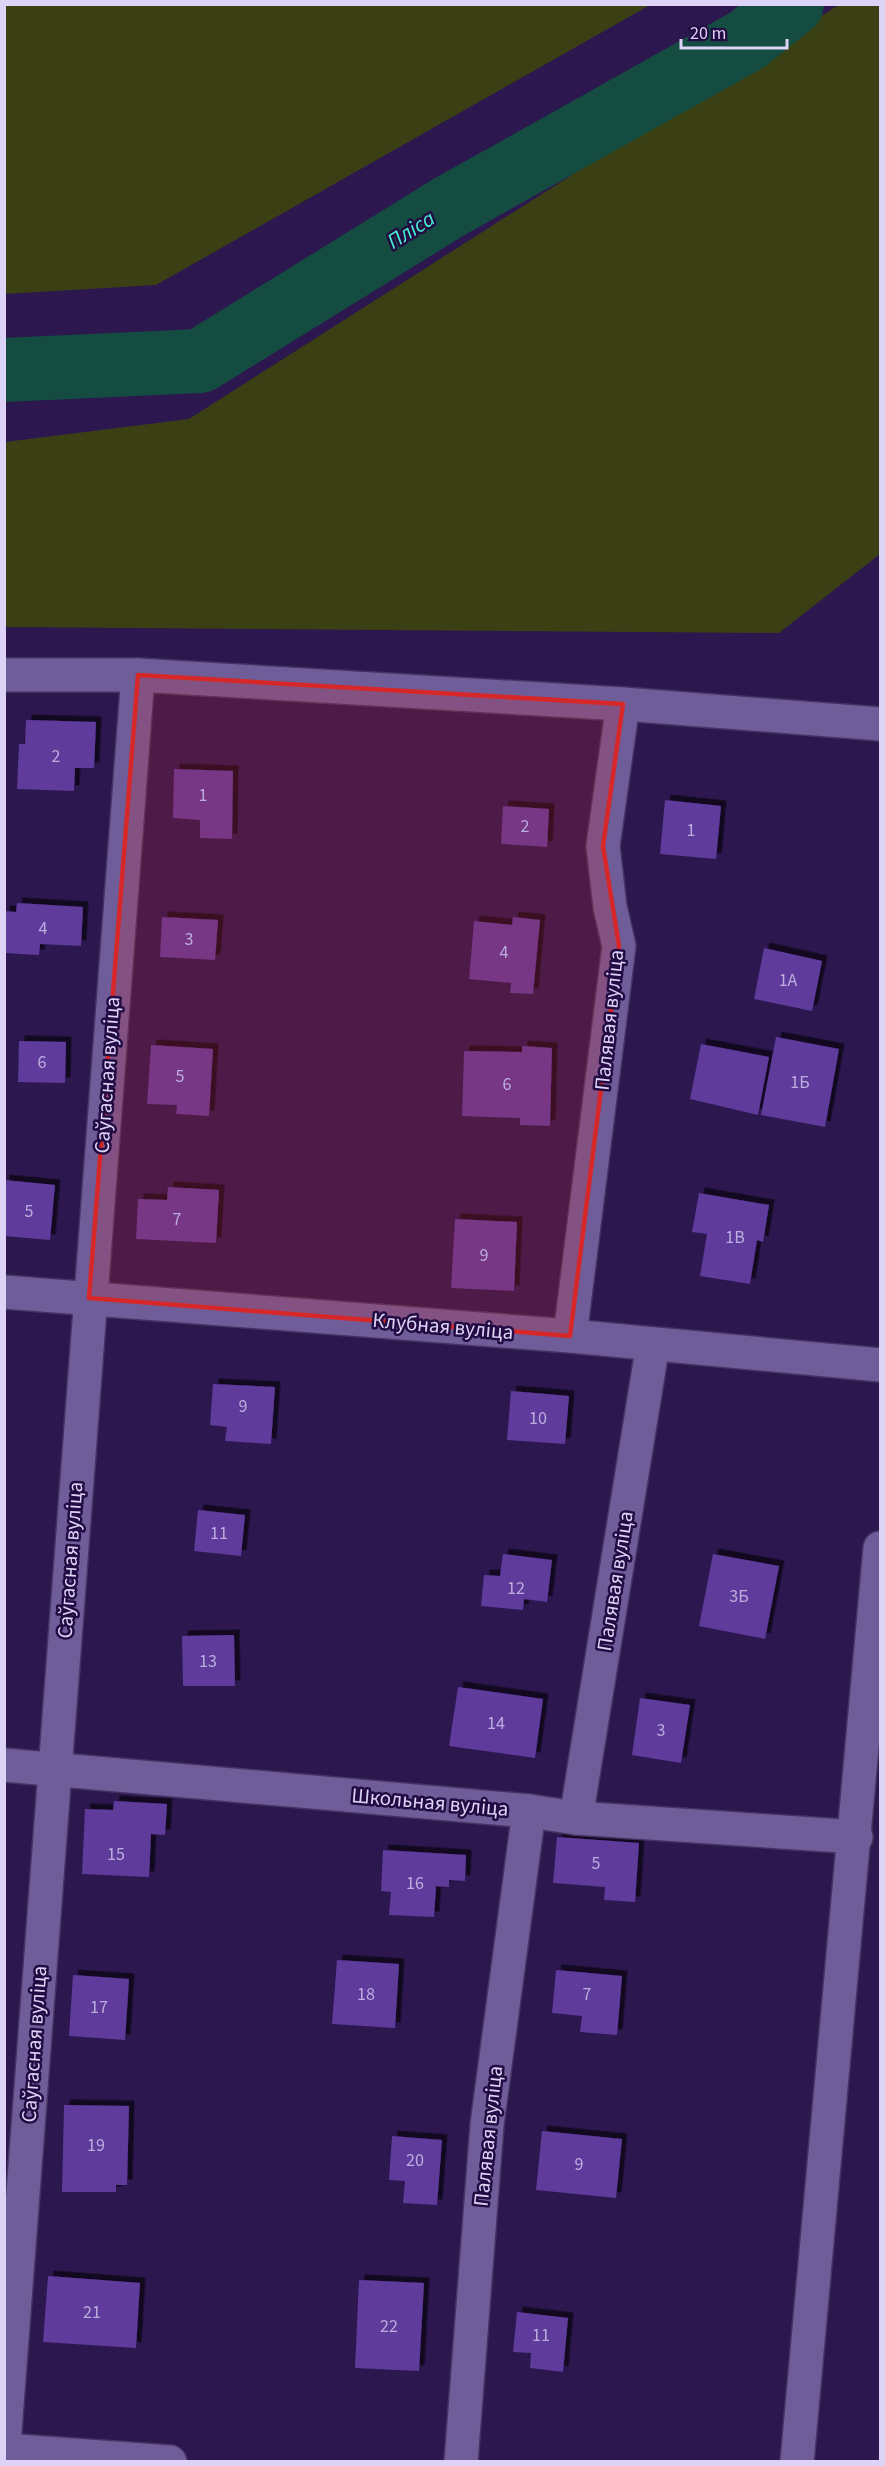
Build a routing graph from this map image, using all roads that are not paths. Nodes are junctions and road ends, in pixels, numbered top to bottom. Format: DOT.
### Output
graph roads {
  1 [pos="4,675"];
  2 [pos="138,675"];
  3 [pos="623,704"];
  4 [pos="880,724"];
  5 [pos="4,1292"];
  6 [pos="89,1298"];
  7 [pos="570,1336"];
  8 [pos="654,1344"];
  9 [pos="880,1365"];
  10 [pos="880,1548"];
  11 [pos="4,1765"];
  12 [pos="55,1769"];
  13 [pos="529,1811"];
  14 [pos="576,1818"];
  15 [pos="868,1840"];
  16 [pos="4,2445"];
  17 [pos="4,2450"];
  18 [pos="170,2462"];
  19 [pos="461,2462"];
  20 [pos="797,2462"];
  1 -- 2 [label="street"];
  2 -- 3 [label="street"];
  2 -- 6 [label="street, Саўгасная вуліца"];
  3 -- 4 [label="street"];
  3 -- 7 [label="street, Палявая вуліца"];
  5 -- 6 [label="street, Клубная вуліца"];
  6 -- 7 [label="street, Клубная вуліца"];
  6 -- 12 [label="street, Саўгасная вуліца"];
  7 -- 8 [label="street, Клубная вуліца"];
  8 -- 9 [label="street, Клубная вуліца"];
  8 -- 14 [label="street, Палявая вуліца"];
  10 -- 15 [label="street"];
  11 -- 12 [label="street, Школьная вуліца"];
  12 -- 13 [label="street, Школьная вуліца"];
  12 -- 16 [label="street, Саўгасная вуліца"];
  13 -- 14 [label="street, Школьная вуліца"];
  13 -- 19 [label="street, Палявая вуліца"];
  14 -- 15 [label="street, Школьная вуліца"];
  15 -- 20 [label="street"];
  17 -- 18 [label="street"];
}
